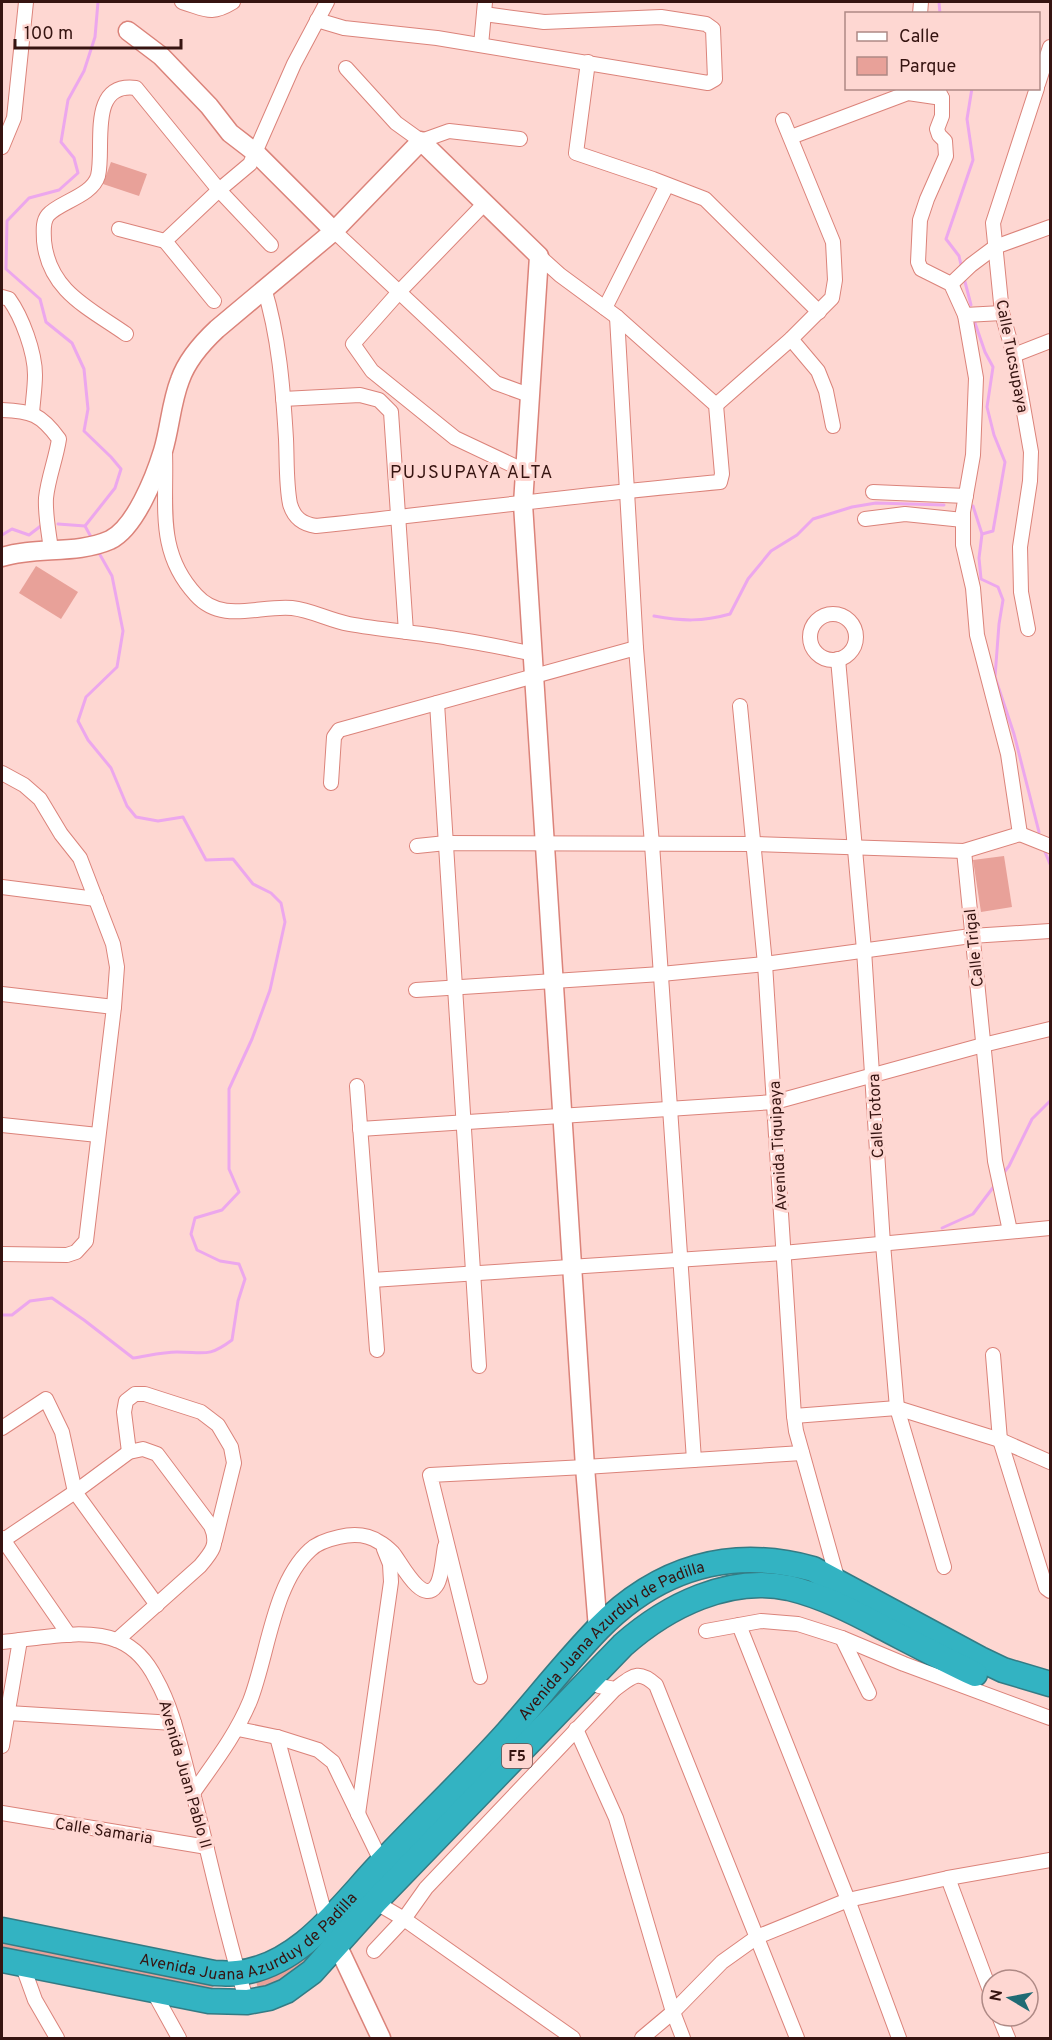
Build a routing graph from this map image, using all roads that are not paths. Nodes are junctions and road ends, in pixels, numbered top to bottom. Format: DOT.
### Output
graph roads {
  1 [pos="26,2"];
  2 [pos="182,2"];
  3 [pos="233,2"];
  4 [pos="327,2"];
  5 [pos="485,8"];
  6 [pos="317,20"];
  7 [pos="128,31"];
  8 [pos="481,45"];
  9 [pos="1050,47"];
  10 [pos="588,63"];
  11 [pos="345,68"];
  12 [pos="1040,78"];
  13 [pos="1036,90"];
  14 [pos="940,94"];
  15 [pos="783,120"];
  16 [pos="791,137"];
  17 [pos="520,139"];
  18 [pos="421,141"];
  19 [pos="2,147"];
  20 [pos="256,153"];
  21 [pos="668,185"];
  22 [pos="219,190"];
  23 [pos="485,203"];
  24 [pos="1050,227"];
  25 [pos="119,229"];
  26 [pos="334,231"];
  27 [pos="165,241"];
  28 [pos="271,245"];
  29 [pos="995,247"];
  30 [pos="539,256"];
  31 [pos="954,281"];
  32 [pos="264,288"];
  33 [pos="399,292"];
  34 [pos="2,297"];
  35 [pos="214,302"];
  36 [pos="605,308"];
  37 [pos="819,312"];
  38 [pos="1002,313"];
  39 [pos="965,315"];
  40 [pos="617,317"];
  41 [pos="126,334"];
  42 [pos="791,339"];
  43 [pos="1050,341"];
  44 [pos="1014,355"];
  45 [pos="529,395"];
  46 [pos="283,399"];
  47 [pos="716,405"];
  48 [pos="2,410"];
  49 [pos="32,413"];
  50 [pos="833,426"];
  51 [pos="165,442"];
  52 [pos="525,471"];
  53 [pos="628,490"];
  54 [pos="873,492"];
  55 [pos="966,496"];
  56 [pos="523,504"];
  57 [pos="399,517"];
  58 [pos="865,519"];
  59 [pos="963,520"];
  60 [pos="51,550"];
  61 [pos="2,557"];
  62 [pos="1028,629"];
  63 [pos="406,632"];
  64 [pos="636,648"];
  65 [pos="534,654"];
  66 [pos="838,659"];
  67 [pos="534,675"];
  68 [pos="437,703"];
  69 [pos="740,706"];
  70 [pos="2,773"];
  71 [pos="331,783"];
  72 [pos="1020,834"];
  73 [pos="446,843"];
  74 [pos="546,843"];
  75 [pos="652,844"];
  76 [pos="754,844"];
  77 [pos="417,846"];
  78 [pos="854,846"];
  79 [pos="1050,846"];
  80 [pos="964,851"];
  81 [pos="2,887"];
  82 [pos="96,899"];
  83 [pos="1050,931"];
  84 [pos="971,936"];
  85 [pos="864,950"];
  86 [pos="765,964"];
  87 [pos="661,974"];
  88 [pos="555,980"];
  89 [pos="455,988"];
  90 [pos="416,990"];
  91 [pos="2,994"];
  92 [pos="114,1007"];
  93 [pos="1050,1029"];
  94 [pos="983,1045"];
  95 [pos="873,1075"];
  96 [pos="357,1086"];
  97 [pos="775,1102"];
  98 [pos="670,1109"];
  99 [pos="563,1116"];
  100 [pos="464,1122"];
  101 [pos="2,1125"];
  102 [pos="360,1129"];
  103 [pos="98,1135"];
  104 [pos="1050,1228"];
  105 [pos="1010,1232"];
  106 [pos="882,1244"];
  107 [pos="783,1253"];
  108 [pos="2,1254"];
  109 [pos="680,1260"];
  110 [pos="572,1267"];
  111 [pos="473,1274"];
  112 [pos="372,1280"];
  113 [pos="377,1350"];
  114 [pos="993,1355"];
  115 [pos="479,1365"];
  116 [pos="897,1408"];
  117 [pos="794,1416"];
  118 [pos="2,1428"];
  119 [pos="1000,1440"];
  120 [pos="129,1452"];
  121 [pos="802,1453"];
  122 [pos="693,1460"];
  123 [pos="1050,1462"];
  124 [pos="585,1467"];
  125 [pos="75,1492"];
  126 [pos="2,1540"];
  127 [pos="446,1541"];
  128 [pos="215,1542"];
  129 [pos="382,1545"];
  130 [pos="944,1567"];
  131 [pos="838,1581"];
  132 [pos="1050,1591"];
  133 [pos="706,1595"];
  134 [pos="157,1605"];
  135 [pos="739,1624"];
  136 [pos="598,1629"];
  137 [pos="706,1630"];
  138 [pos="69,1635"];
  139 [pos="842,1638"];
  140 [pos="20,1640"];
  141 [pos="117,1640"];
  142 [pos="2,1642"];
  143 [pos="480,1677"];
  144 [pos="590,1679"];
  145 [pos="1050,1684"];
  146 [pos="615,1689"];
  147 [pos="870,1693"];
  148 [pos="1050,1699"];
  149 [pos="8,1713"];
  150 [pos="1050,1718"];
  151 [pos="174,1723"];
  152 [pos="238,1729"];
  153 [pos="576,1729"];
  154 [pos="277,1737"];
  155 [pos="2,1740"];
  156 [pos="526,1748"];
  157 [pos="193,1793"];
  158 [pos="2,1813"];
  159 [pos="358,1814"];
  160 [pos="207,1846"];
  161 [pos="1050,1860"];
  162 [pos="381,1863"];
  163 [pos="948,1878"];
  164 [pos="848,1900"];
  165 [pos="375,1902"];
  166 [pos="404,1919"];
  167 [pos="327,1922"];
  168 [pos="2,1930"];
  169 [pos="757,1937"];
  170 [pos="338,1945"];
  171 [pos="374,1951"];
  172 [pos="12,1962"];
  173 [pos="982,1968"];
  174 [pos="238,1973"];
  175 [pos="153,1991"];
  176 [pos="247,2002"];
  177 [pos="673,2012"];
  178 [pos="57,2038"];
  179 [pos="179,2038"];
  180 [pos="381,2038"];
  181 [pos="573,2038"];
  182 [pos="642,2038"];
  183 [pos="683,2038"];
  184 [pos="797,2038"];
  185 [pos="899,2038"];
  1 -- 19 [label="street"];
  2 -- 3 [label="street"];
  4 -- 6 [label="street"];
  5 -- 8 [label="street"];
  5 -- 10 [label="street"];
  6 -- 8 [label="street"];
  6 -- 20 [label="street"];
  7 -- 20 [label="street"];
  8 -- 10 [label="street"];
  9 -- 12 [label="street"];
  10 -- 21 [label="street"];
  11 -- 18 [label="street"];
  13 -- 29 [label="street, Calle Tucsupaya"];
  14 -- 16 [label="street"];
  14 -- 31 [label="street"];
  15 -- 16 [label="street"];
  16 -- 37 [label="street"];
  17 -- 18 [label="street"];
  18 -- 23 [label="street"];
  18 -- 26 [label="street"];
  20 -- 22 [label="street"];
  20 -- 26 [label="street"];
  21 -- 36 [label="street"];
  21 -- 37 [label="street"];
  22 -- 27 [label="street"];
  22 -- 28 [label="street"];
  22 -- 41 [label="street"];
  23 -- 30 [label="street"];
  23 -- 33 [label="street"];
  24 -- 29 [label="street"];
  25 -- 27 [label="street"];
  26 -- 32 [label="street"];
  26 -- 33 [label="street"];
  27 -- 35 [label="street"];
  29 -- 31 [label="street"];
  29 -- 38 [label="street, Calle Tucsupaya"];
  30 -- 36 [label="street"];
  30 -- 45 [label="street"];
  31 -- 39 [label="street"];
  32 -- 46 [label="street"];
  32 -- 51 [label="street"];
  33 -- 45 [label="street"];
  33 -- 52 [label="street"];
  34 -- 49 [label="street"];
  36 -- 40 [label="street"];
  37 -- 42 [label="street"];
  38 -- 39 [label="street"];
  38 -- 44 [label="street, Calle Tucsupaya"];
  39 -- 55 [label="street"];
  40 -- 47 [label="street"];
  40 -- 53 [label="street"];
  42 -- 47 [label="street"];
  42 -- 50 [label="street"];
  43 -- 44 [label="street"];
  44 -- 62 [label="street, Calle Tucsupaya"];
  45 -- 52 [label="street"];
  46 -- 57 [label="street"];
  46 -- 57 [label="street"];
  47 -- 53 [label="street"];
  48 -- 49 [label="street"];
  49 -- 60 [label="street"];
  51 -- 60 [label="street"];
  51 -- 63 [label="street"];
  52 -- 56 [label="street"];
  53 -- 56 [label="street"];
  53 -- 64 [label="street"];
  54 -- 55 [label="street"];
  55 -- 59 [label="street"];
  56 -- 57 [label="street"];
  56 -- 65 [label="street"];
  57 -- 63 [label="street"];
  58 -- 59 [label="street"];
  59 -- 72 [label="street"];
  60 -- 61 [label="street"];
  63 -- 65 [label="street"];
  64 -- 67 [label="street"];
  64 -- 75 [label="street"];
  65 -- 67 [label="street"];
  66 -- 78 [label="street, Calle Totora"];
  67 -- 68 [label="street"];
  67 -- 74 [label="street"];
  68 -- 71 [label="street"];
  68 -- 73 [label="street"];
  69 -- 76 [label="street, Avenida Tiquipaya"];
  70 -- 82 [label="street"];
  72 -- 79 [label="street"];
  72 -- 80 [label="street"];
  73 -- 74 [label="street"];
  73 -- 77 [label="street"];
  73 -- 89 [label="street"];
  74 -- 75 [label="street"];
  74 -- 88 [label="street"];
  75 -- 76 [label="street"];
  75 -- 87 [label="street"];
  76 -- 78 [label="street"];
  76 -- 86 [label="street, Avenida Tiquipaya"];
  78 -- 80 [label="street"];
  78 -- 85 [label="street, Calle Totora"];
  80 -- 84 [label="street, Calle Trigal"];
  81 -- 82 [label="street"];
  82 -- 92 [label="street"];
  83 -- 84 [label="street"];
  84 -- 85 [label="street"];
  84 -- 94 [label="street, Calle Trigal"];
  85 -- 86 [label="street"];
  85 -- 95 [label="street, Calle Totora"];
  86 -- 87 [label="street"];
  86 -- 97 [label="street, Avenida Tiquipaya"];
  87 -- 88 [label="street"];
  87 -- 98 [label="street"];
  88 -- 89 [label="street"];
  88 -- 99 [label="street"];
  89 -- 90 [label="street"];
  89 -- 100 [label="street"];
  91 -- 92 [label="street"];
  92 -- 103 [label="street"];
  93 -- 94 [label="street"];
  94 -- 95 [label="street"];
  94 -- 105 [label="street, Calle Trigal"];
  95 -- 97 [label="street"];
  95 -- 106 [label="street, Calle Totora"];
  96 -- 102 [label="street"];
  97 -- 98 [label="street"];
  97 -- 107 [label="street, Avenida Tiquipaya"];
  98 -- 99 [label="street"];
  98 -- 109 [label="street"];
  99 -- 100 [label="street"];
  99 -- 110 [label="street"];
  100 -- 102 [label="street"];
  100 -- 111 [label="street"];
  101 -- 103 [label="street"];
  102 -- 112 [label="street"];
  103 -- 108 [label="street"];
  104 -- 105 [label="street"];
  105 -- 106 [label="street"];
  106 -- 107 [label="street"];
  106 -- 116 [label="street, Calle Totora"];
  107 -- 109 [label="street"];
  107 -- 117 [label="street, Avenida Tiquipaya"];
  109 -- 110 [label="street"];
  109 -- 122 [label="street"];
  110 -- 111 [label="street"];
  110 -- 124 [label="street"];
  111 -- 112 [label="street"];
  111 -- 115 [label="street"];
  112 -- 113 [label="street"];
  114 -- 119 [label="street"];
  116 -- 117 [label="street"];
  116 -- 119 [label="street"];
  116 -- 130 [label="street, Calle Totora"];
  117 -- 121 [label="street, Avenida Tiquipaya"];
  118 -- 125 [label="street"];
  119 -- 123 [label="street"];
  119 -- 132 [label="street"];
  120 -- 125 [label="street"];
  120 -- 128 [label="street"];
  120 -- 128 [label="street"];
  121 -- 122 [label="street"];
  121 -- 131 [label="street, Avenida Tiquipaya"];
  122 -- 124 [label="street"];
  124 -- 127 [label="street"];
  124 -- 136 [label="street"];
  125 -- 126 [label="street"];
  125 -- 134 [label="street"];
  126 -- 138 [label="street"];
  127 -- 129 [label="street"];
  127 -- 143 [label="street"];
  128 -- 134 [label="street"];
  129 -- 152 [label="street"];
  129 -- 159 [label="street"];
  131 -- 136 [label="highway, Avenida Juana Azurduy de Padilla / F5"];
  131 -- 145 [label="highway, Avenida Juana Azurduy de Padilla / F5"];
  133 -- 136 [label="highway"];
  133 -- 144 [label="highway, Avenida Juana Azurduy de Padilla / F5"];
  133 -- 148 [label="highway, Avenida Juana Azurduy de Padilla / F5"];
  134 -- 141 [label="street"];
  135 -- 137 [label="street"];
  135 -- 139 [label="street"];
  135 -- 164 [label="street"];
  136 -- 156 [label="highway"];
  136 -- 162 [label="highway, Avenida Juana Azurduy de Padilla / F5"];
  138 -- 140 [label="street, Avenida Juan Pablo II"];
  138 -- 141 [label="street, Avenida Juan Pablo II"];
  139 -- 147 [label="street"];
  139 -- 150 [label="street"];
  140 -- 142 [label="street, Avenida Juan Pablo II"];
  140 -- 149 [label="street"];
  141 -- 151 [label="street, Avenida Juan Pablo II"];
  144 -- 146 [label="street"];
  144 -- 156 [label="highway, Avenida Juana Azurduy de Padilla / F5"];
  146 -- 153 [label="street"];
  146 -- 169 [label="street"];
  149 -- 151 [label="street"];
  149 -- 155 [label="street"];
  151 -- 157 [label="street, Avenida Juan Pablo II"];
  152 -- 154 [label="street"];
  152 -- 157 [label="street"];
  153 -- 166 [label="street"];
  153 -- 177 [label="street"];
  154 -- 159 [label="street"];
  154 -- 167 [label="street"];
  156 -- 165 [label="highway, Avenida Juana Azurduy de Padilla / F5"];
  157 -- 160 [label="street, Avenida Juan Pablo II"];
  158 -- 160 [label="street, Calle Samaria"];
  159 -- 162 [label="street"];
  160 -- 174 [label="street, Avenida Juan Pablo II"];
  161 -- 163 [label="street"];
  162 -- 167 [label="highway, Avenida Juana Azurduy de Padilla / F5"];
  163 -- 164 [label="street"];
  163 -- 173 [label="street"];
  164 -- 169 [label="street"];
  164 -- 185 [label="street"];
  165 -- 166 [label="street"];
  165 -- 170 [label="highway, Avenida Juana Azurduy de Padilla / F5"];
  166 -- 171 [label="street"];
  166 -- 181 [label="street"];
  167 -- 170 [label="street"];
  167 -- 174 [label="highway, Avenida Juana Azurduy de Padilla / F5"];
  168 -- 174 [label="highway, Avenida Juana Azurduy de Padilla / F5"];
  169 -- 177 [label="street"];
  169 -- 184 [label="street"];
  170 -- 176 [label="highway, Avenida Juana Azurduy de Padilla / F5"];
  170 -- 180 [label="street"];
  172 -- 175 [label="highway, Avenida Juana Azurduy de Padilla / F5"];
  172 -- 178 [label="street"];
  174 -- 176 [label="street, Avenida Juan Pablo II"];
  175 -- 176 [label="highway, Avenida Juana Azurduy de Padilla / F5"];
  175 -- 179 [label="street"];
  177 -- 182 [label="street"];
  177 -- 183 [label="street"];
}
